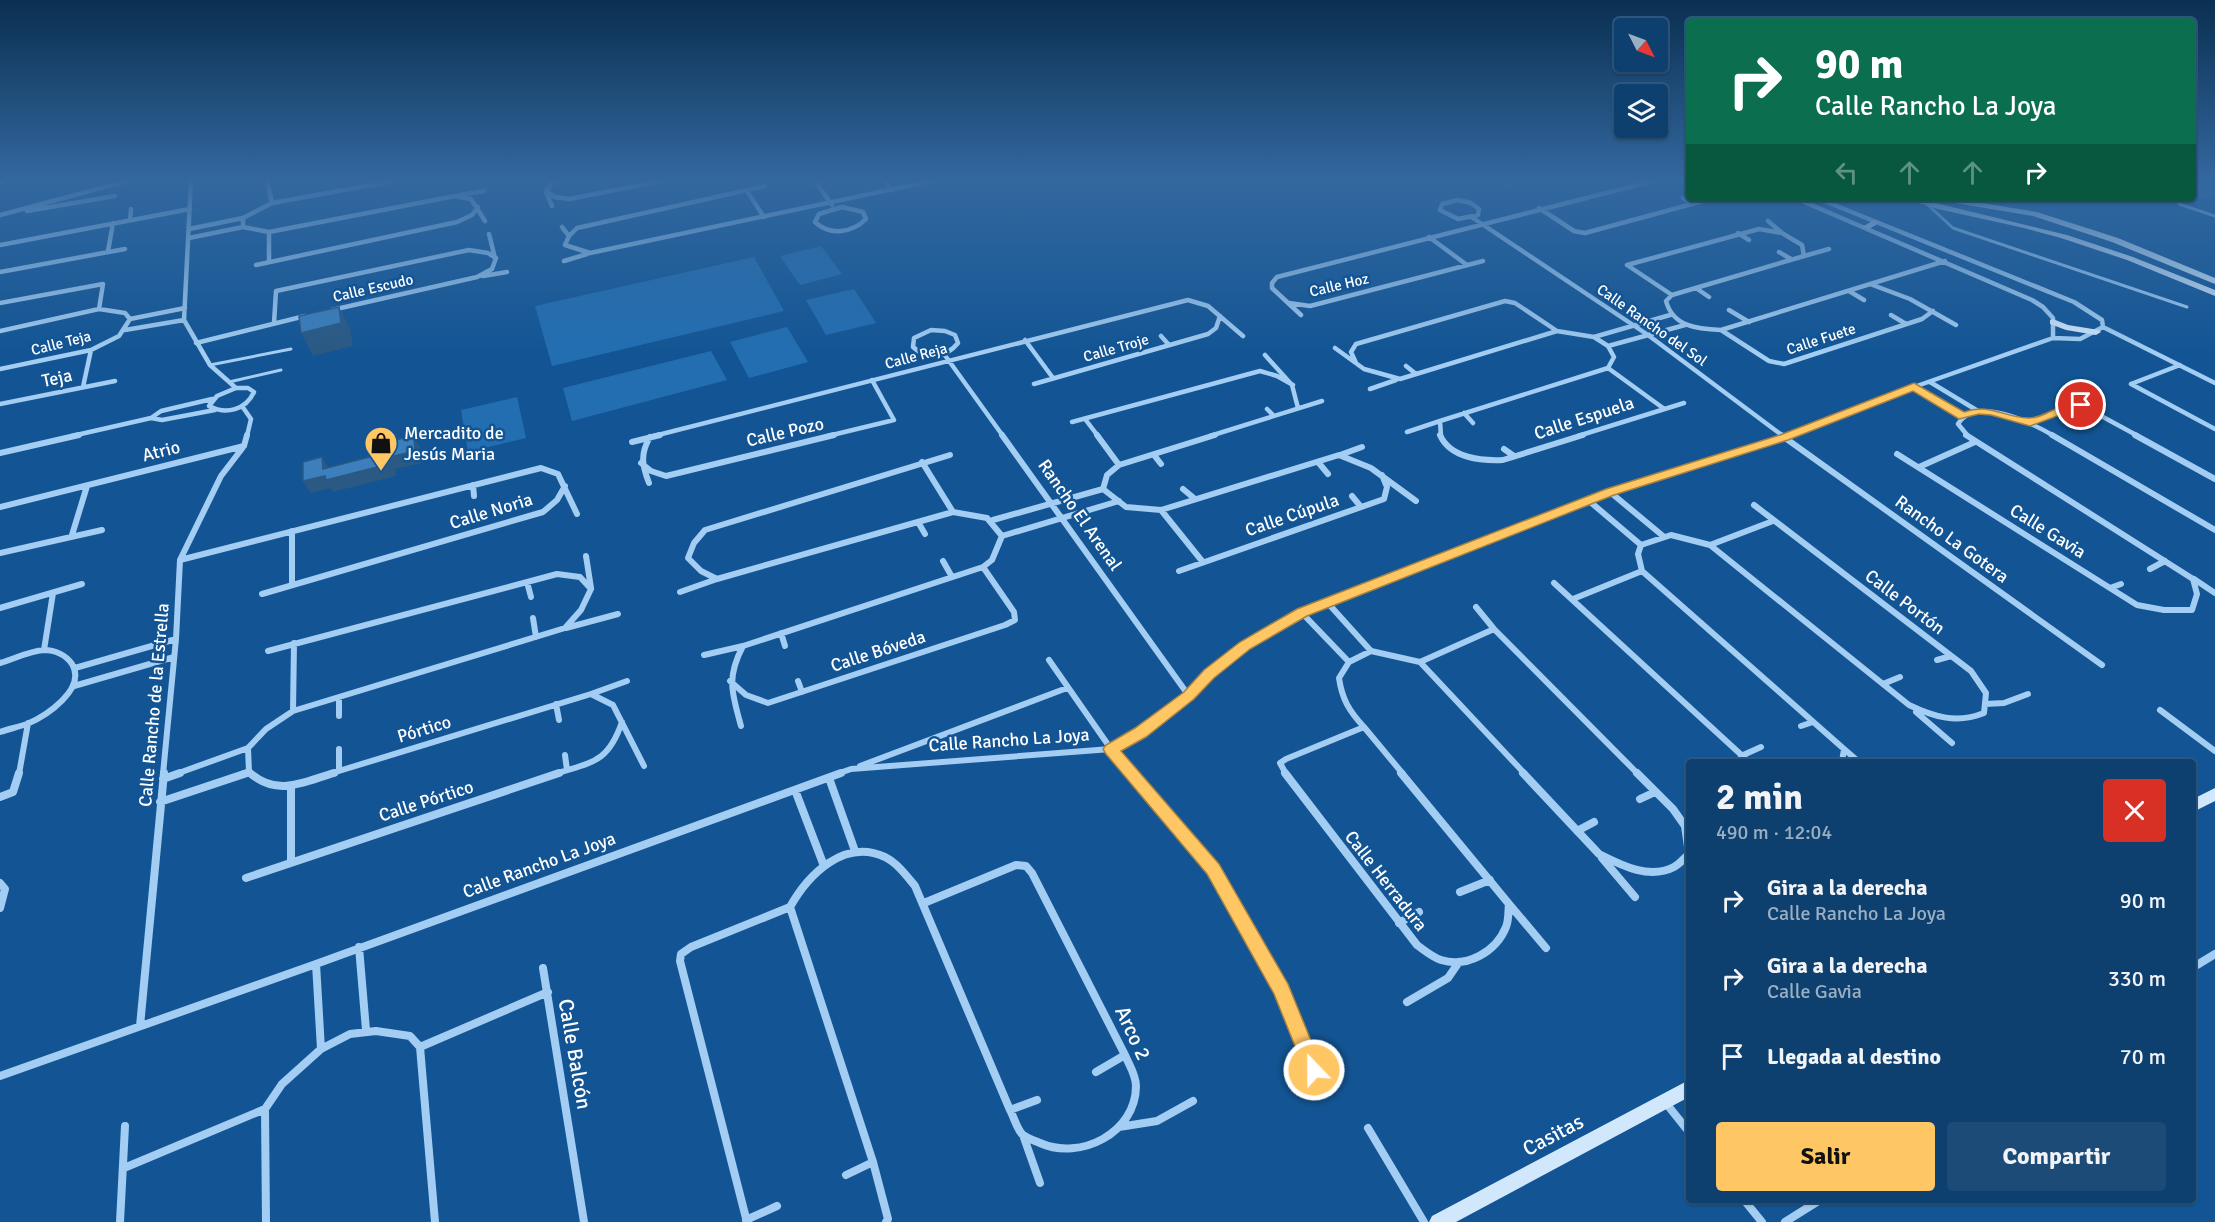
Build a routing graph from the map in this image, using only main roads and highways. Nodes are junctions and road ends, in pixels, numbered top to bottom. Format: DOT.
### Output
graph roads {
  1 [pos="2066,238"];
  2 [pos="2109,238"];
  3 [pos="2215,281"];
  4 [pos="2215,293"];
  5 [pos="2053,322"];
  6 [pos="2099,329"];
  7 [pos="2215,794"];
  8 [pos="2196,804"];
  9 [pos="1686,1090"];
  10 [pos="1438,1222"];
  1 -- 4 [label="main road"];
  2 -- 3 [label="main road"];
  5 -- 6 [label="main road"];
  7 -- 8 [label="main road"];
  9 -- 10 [label="main road, Casitas"];
}
